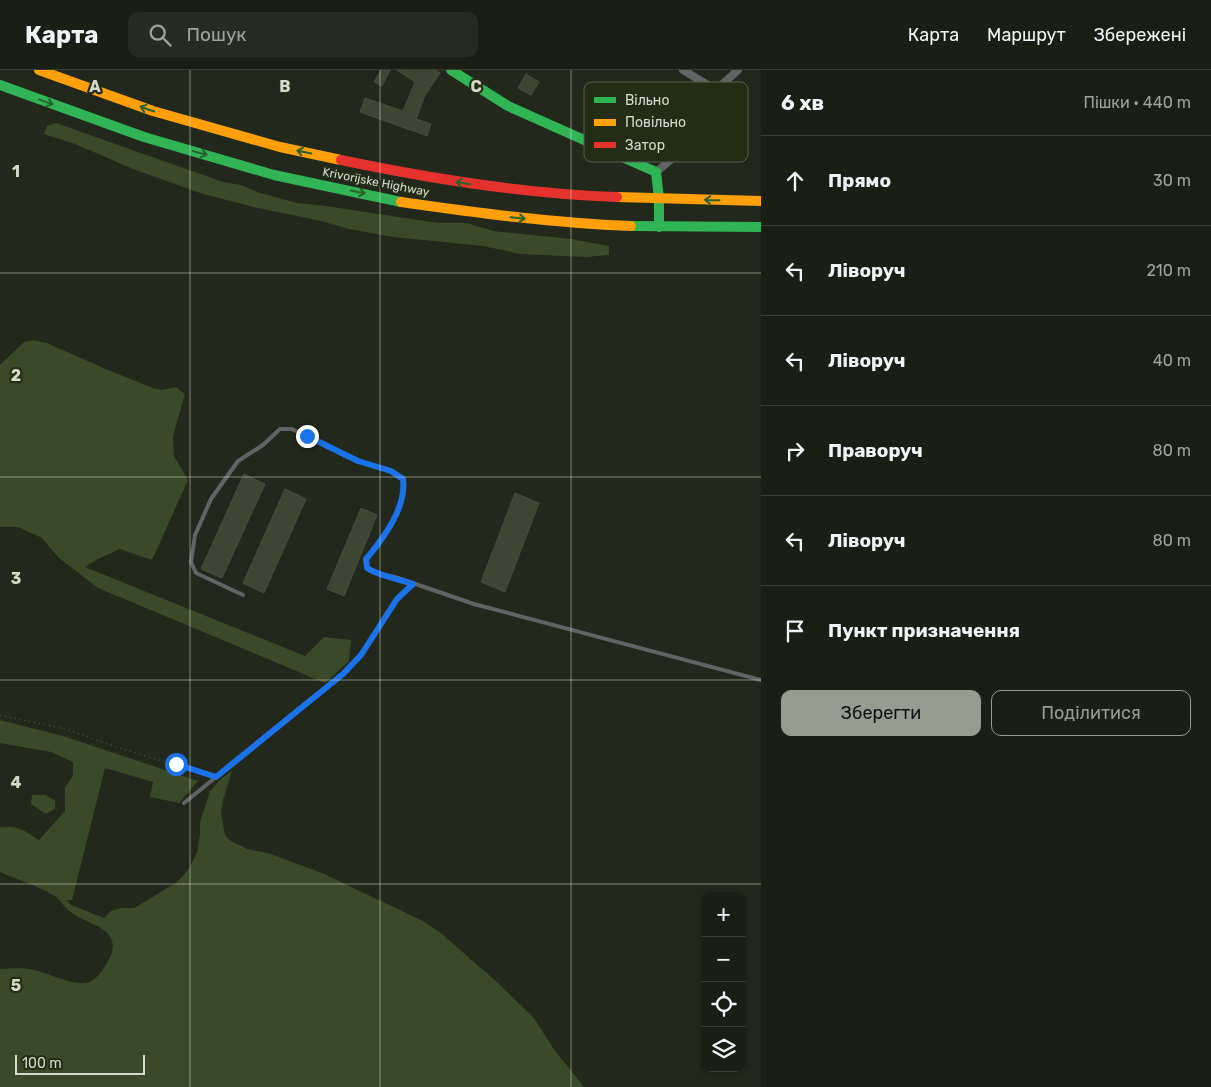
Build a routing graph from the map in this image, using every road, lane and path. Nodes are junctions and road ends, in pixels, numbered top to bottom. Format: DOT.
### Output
graph roads {
  1 [pos="39,70"];
  2 [pos="451,70"];
  3 [pos="683,70"];
  4 [pos="738,70"];
  5 [pos="703,82"];
  6 [pos="725,82"];
  7 [pos="0,85"];
  8 [pos="584,140"];
  9 [pos="634,162"];
  10 [pos="668,162"];
  11 [pos="656,172"];
  12 [pos="659,199"];
  13 [pos="761,201"];
  14 [pos="659,227"];
  15 [pos="761,227"];
  16 [pos="413,584"];
  17 [pos="243,596"];
  18 [pos="761,680"];
  19 [pos="0,715"];
  20 [pos="216,777"];
  21 [pos="184,803"];
  12 -- 1 [label="main road, Krivorijske Highway, one-way"];
  2 -- 8 [label="main road"];
  3 -- 5 [label="street"];
  4 -- 6 [label="street"];
  7 -- 14 [label="main road, Krivorijske Highway, one-way"];
  9 -- 11 [label="main road"];
  10 -- 11 [label="street"];
  11 -- 12 [label="main road"];
  13 -- 12 [label="main road, Krivorijske Highway, one-way"];
  12 -- 14 [label="main road"];
  14 -- 15 [label="main road, Krivorijske Highway"];
  16 -- 17 [label="lane"];
  16 -- 18 [label="lane"];
  16 -- 20 [label="lane"];
  19 -- 20 [label="path"];
  20 -- 21 [label="lane"];
}
